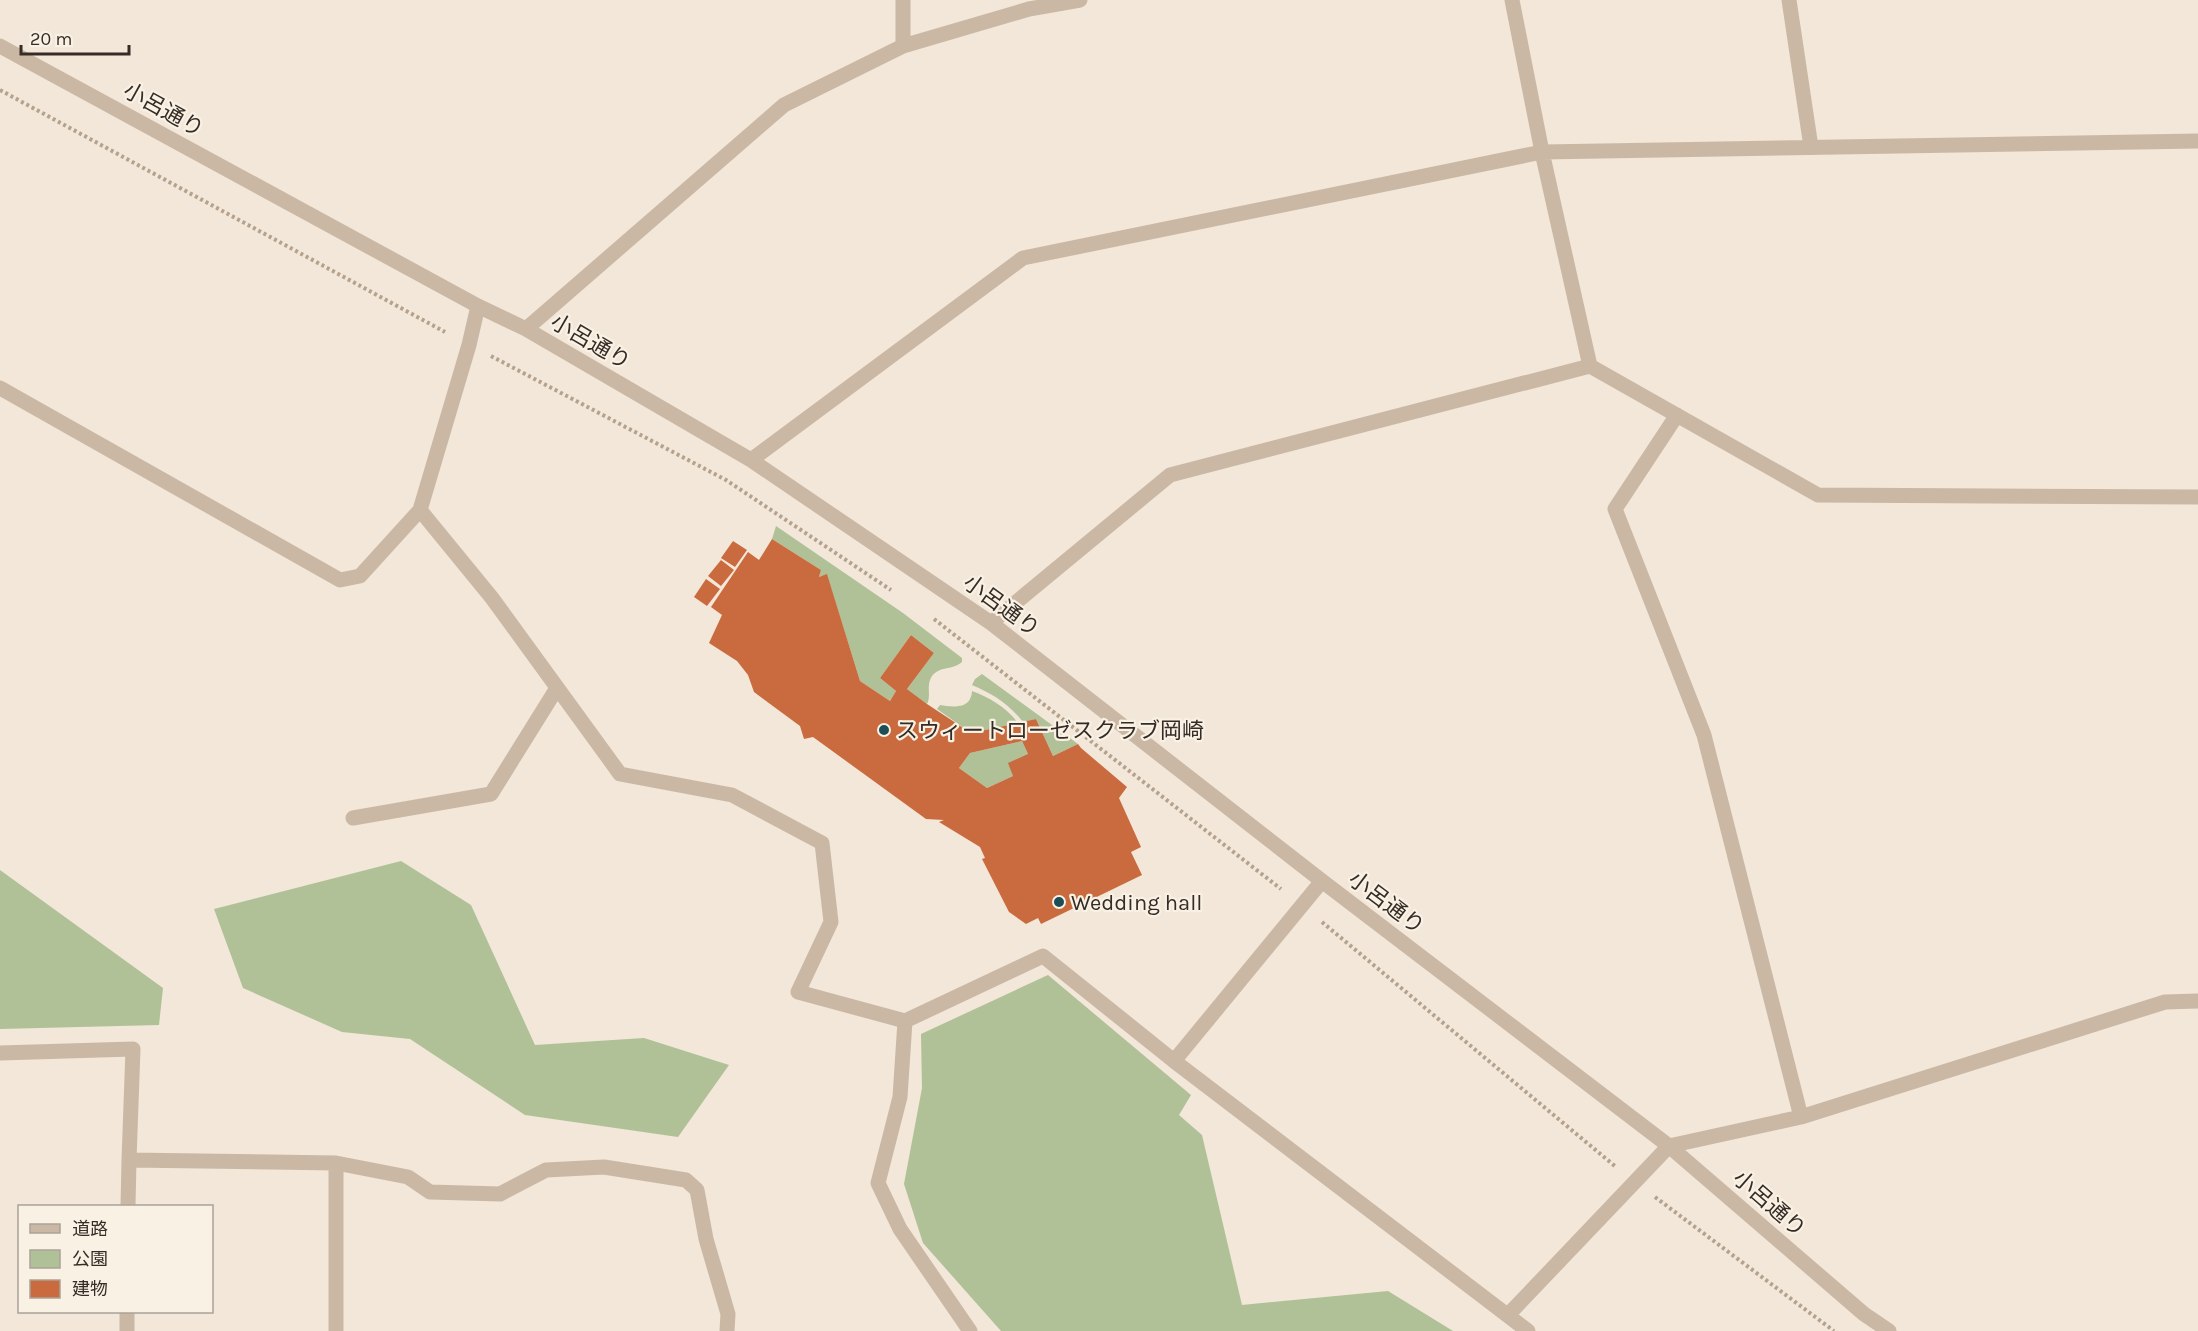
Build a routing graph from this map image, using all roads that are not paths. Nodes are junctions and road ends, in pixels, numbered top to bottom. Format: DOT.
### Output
graph roads {
  1 [pos="903,0"];
  2 [pos="1080,0"];
  3 [pos="1512,0"];
  4 [pos="1789,0"];
  5 [pos="0,46"];
  6 [pos="903,46"];
  7 [pos="2198,141"];
  8 [pos="1811,147"];
  9 [pos="1542,152"];
  10 [pos="478,306"];
  11 [pos="526,329"];
  12 [pos="1590,366"];
  13 [pos="0,388"];
  14 [pos="1677,415"];
  15 [pos="751,460"];
  16 [pos="2198,496"];
  17 [pos="420,510"];
  18 [pos="991,623"];
  19 [pos="557,688"];
  20 [pos="353,818"];
  21 [pos="1322,881"];
  22 [pos="2198,1001"];
  23 [pos="905,1021"];
  24 [pos="0,1053"];
  25 [pos="1174,1062"];
  26 [pos="1801,1117"];
  27 [pos="1669,1146"];
  28 [pos="129,1160"];
  29 [pos="336,1163"];
  30 [pos="128,1205"];
  31 [pos="127,1313"];
  32 [pos="1508,1315"];
  33 [pos="127,1331"];
  34 [pos="336,1331"];
  35 [pos="727,1331"];
  36 [pos="970,1331"];
  37 [pos="1528,1331"];
  38 [pos="1889,1331"];
  1 -- 6 [label="street"];
  2 -- 6 [label="street"];
  3 -- 9 [label="street"];
  4 -- 8 [label="street"];
  5 -- 10 [label="street, 小呂通り"];
  6 -- 11 [label="street"];
  7 -- 8 [label="street"];
  8 -- 9 [label="street"];
  9 -- 12 [label="street"];
  9 -- 15 [label="street"];
  10 -- 11 [label="street, 小呂通り"];
  10 -- 17 [label="street"];
  11 -- 15 [label="street, 小呂通り"];
  12 -- 14 [label="street"];
  12 -- 18 [label="street"];
  13 -- 17 [label="street"];
  14 -- 16 [label="street"];
  14 -- 26 [label="street"];
  15 -- 18 [label="street, 小呂通り"];
  17 -- 19 [label="street"];
  18 -- 21 [label="street, 小呂通り"];
  19 -- 20 [label="street"];
  19 -- 23 [label="street"];
  21 -- 25 [label="street"];
  21 -- 27 [label="street, 小呂通り"];
  22 -- 26 [label="street"];
  23 -- 25 [label="street"];
  23 -- 36 [label="street"];
  24 -- 28 [label="street"];
  25 -- 32 [label="street"];
  26 -- 27 [label="street"];
  27 -- 32 [label="street"];
  27 -- 38 [label="street, 小呂通り"];
  28 -- 29 [label="street"];
  28 -- 30 [label="street"];
  29 -- 34 [label="street"];
  29 -- 35 [label="street"];
  31 -- 33 [label="street"];
  32 -- 37 [label="street"];
}
